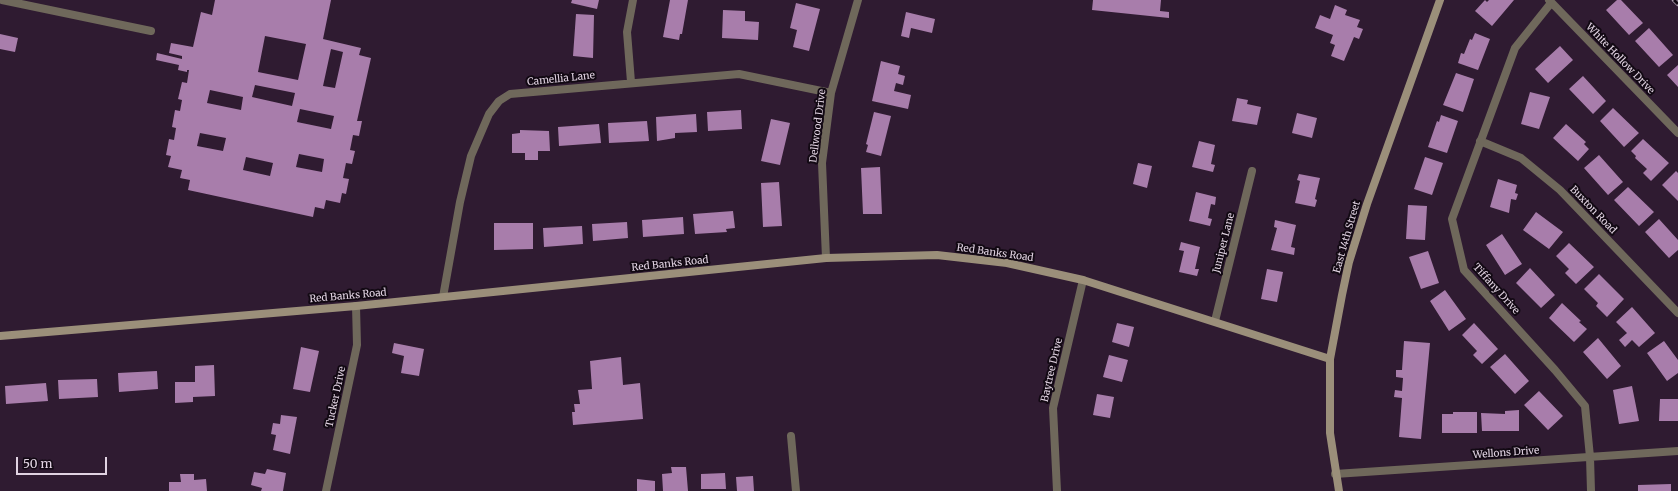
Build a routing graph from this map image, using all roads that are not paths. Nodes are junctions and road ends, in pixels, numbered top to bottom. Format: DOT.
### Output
graph roads {
  1 [pos="2,0"];
  2 [pos="633,0"];
  3 [pos="858,0"];
  4 [pos="1440,0"];
  5 [pos="1550,1"];
  6 [pos="151,31"];
  7 [pos="630,82"];
  8 [pos="830,93"];
  9 [pos="1678,133"];
  10 [pos="1480,141"];
  11 [pos="1252,171"];
  12 [pos="826,258"];
  13 [pos="1083,280"];
  14 [pos="443,297"];
  15 [pos="356,306"];
  16 [pos="1678,313"];
  17 [pos="1215,321"];
  18 [pos="0,336"];
  19 [pos="1330,359"];
  20 [pos="791,436"];
  21 [pos="1678,451"];
  22 [pos="1590,457"];
  23 [pos="1335,474"];
  24 [pos="326,491"];
  25 [pos="796,491"];
  26 [pos="1057,491"];
  27 [pos="1339,491"];
  28 [pos="1591,491"];
  1 -- 6 [label="street"];
  2 -- 7 [label="street"];
  3 -- 8 [label="street, Dellwood Drive"];
  4 -- 19 [label="street, East 14th Street"];
  5 -- 9 [label="street, White Hollow Drive"];
  5 -- 10 [label="street, Tiffany Drive"];
  7 -- 8 [label="street, Camellia Lane"];
  7 -- 14 [label="street, Camellia Lane"];
  8 -- 12 [label="street, Dellwood Drive"];
  10 -- 16 [label="street, Buxton Road"];
  10 -- 22 [label="street, Tiffany Drive"];
  11 -- 17 [label="street, Juniper Lane"];
  12 -- 13 [label="street, Red Banks Road"];
  12 -- 14 [label="street, Red Banks Road"];
  13 -- 17 [label="street, Red Banks Road"];
  13 -- 26 [label="street, Baytree Drive"];
  14 -- 15 [label="street, Red Banks Road"];
  15 -- 18 [label="street, Red Banks Road"];
  15 -- 24 [label="street, Tucker Drive"];
  17 -- 19 [label="street, Red Banks Road"];
  19 -- 23 [label="street, East 14th Street"];
  20 -- 25 [label="street"];
  21 -- 22 [label="street, Wellons Drive"];
  22 -- 23 [label="street, Wellons Drive"];
  22 -- 28 [label="street, Tiffany Drive"];
  23 -- 27 [label="street, East 14th Street"];
}
